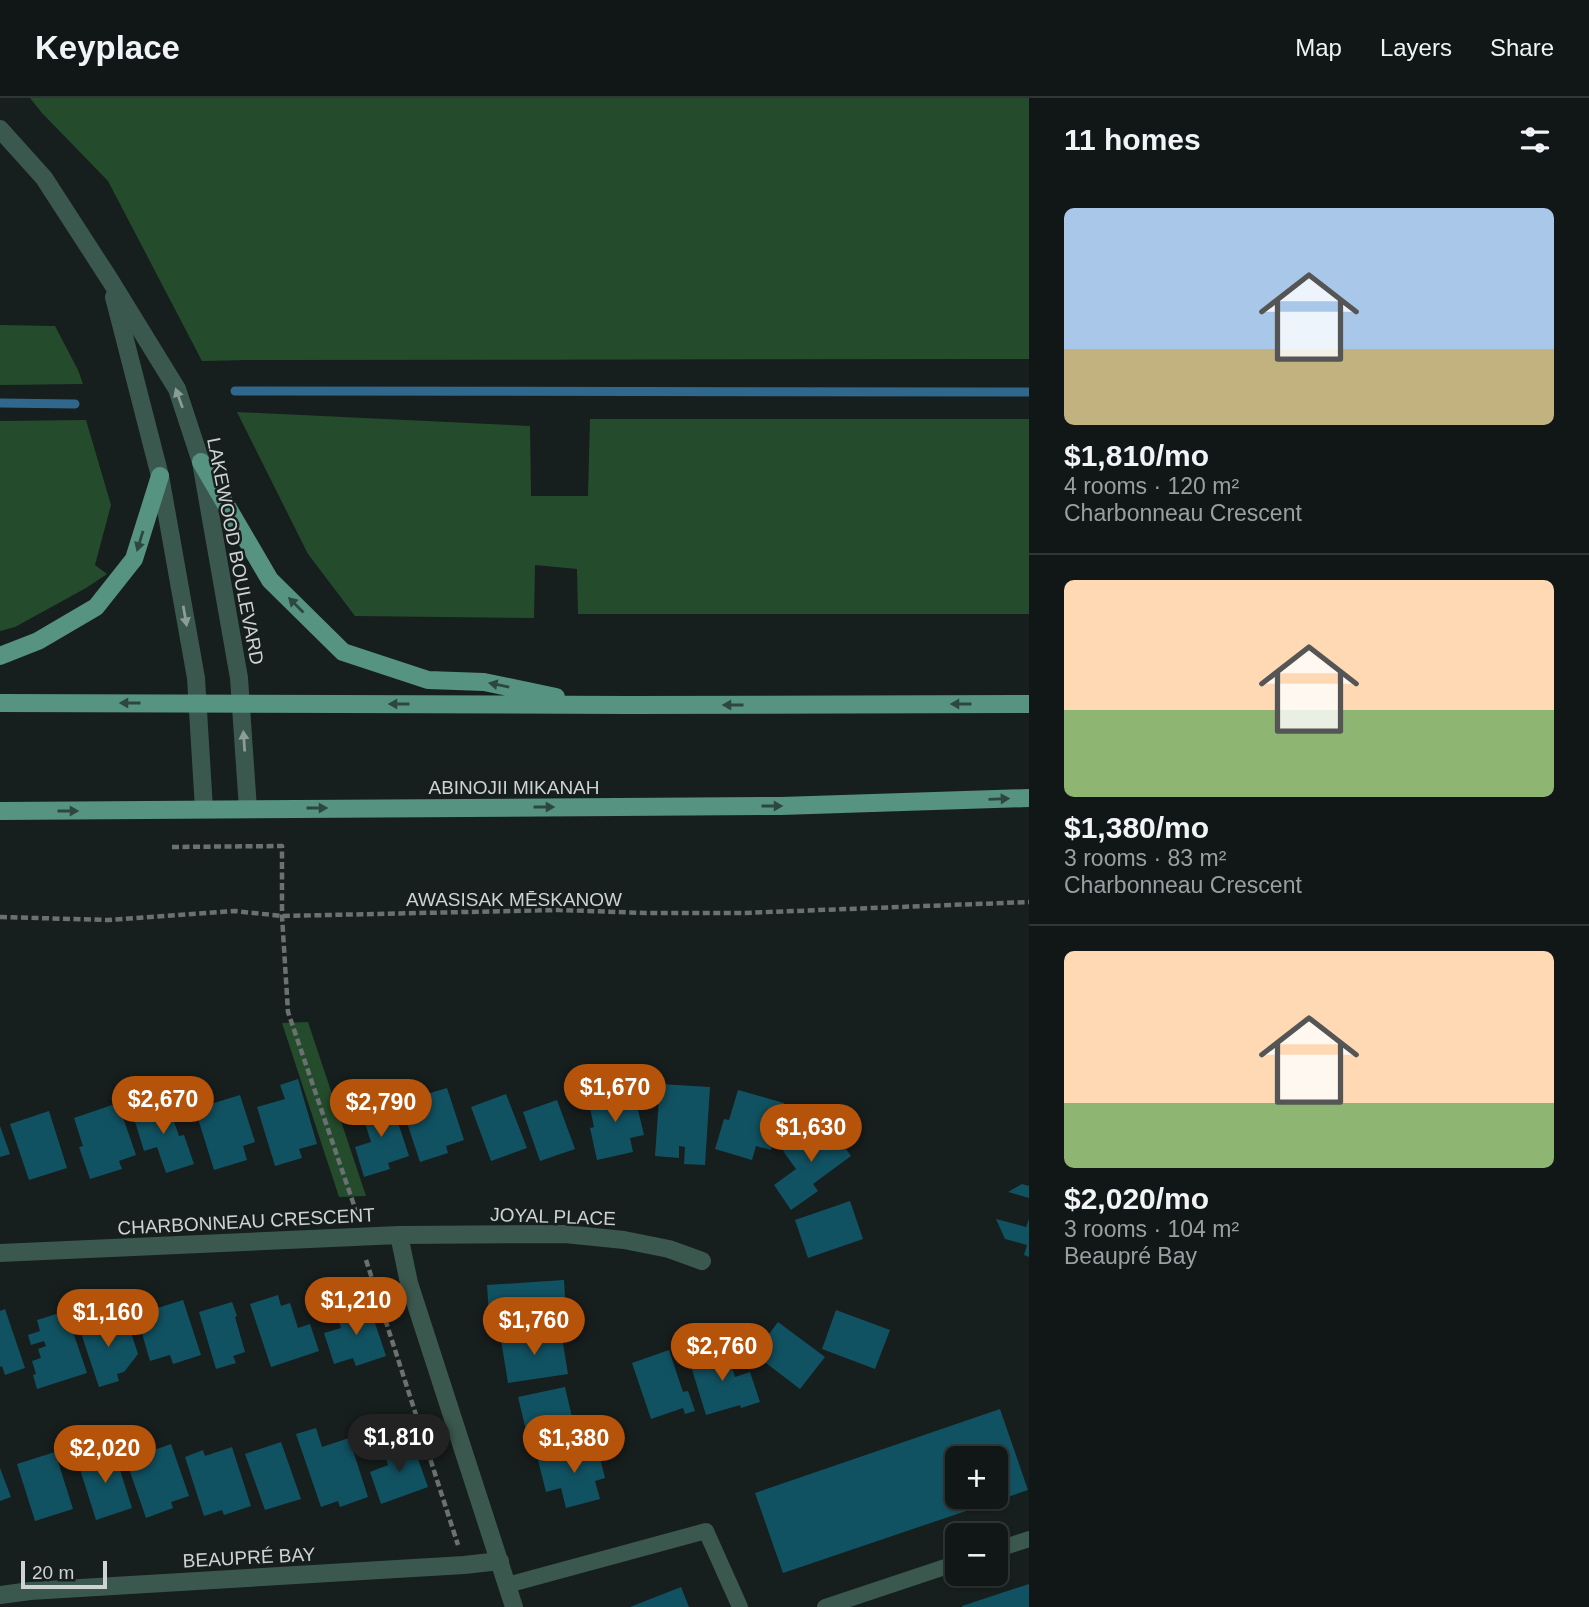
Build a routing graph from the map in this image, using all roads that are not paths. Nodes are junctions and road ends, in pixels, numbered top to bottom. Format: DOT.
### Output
graph roads {
  1 [pos="0,129"];
  2 [pos="110,280"];
  3 [pos="201,462"];
  4 [pos="160,476"];
  5 [pos="0,656"];
  6 [pos="0,703"];
  7 [pos="198,704"];
  8 [pos="241,704"];
  9 [pos="1029,704"];
  10 [pos="590,705"];
  11 [pos="1029,798"];
  12 [pos="204,809"];
  13 [pos="248,809"];
  14 [pos="0,811"];
  15 [pos="399,1235"];
  16 [pos="0,1253"];
  17 [pos="702,1261"];
  18 [pos="1029,1539"];
  19 [pos="1008,1546"];
  20 [pos="500,1561"];
  21 [pos="945,1567"];
  22 [pos="507,1585"];
  23 [pos="0,1595"];
  24 [pos="514,1607"];
  25 [pos="740,1607"];
  26 [pos="825,1607"];
  1 -- 2 [label="street, LAKEWOOD BOULEVARD"];
  3 -- 2 [label="street, LAKEWOOD BOULEVARD, one-way"];
  2 -- 4 [label="street, LAKEWOOD BOULEVARD"];
  3 -- 8 [label="street, LAKEWOOD BOULEVARD"];
  10 -- 3 [label="main road, one-way"];
  4 -- 5 [label="main road, one-way"];
  4 -- 7 [label="street, LAKEWOOD BOULEVARD, one-way"];
  7 -- 6 [label="main road, one-way"];
  7 -- 8 [label="main road"];
  7 -- 12 [label="street, LAKEWOOD BOULEVARD"];
  10 -- 8 [label="main road, one-way"];
  13 -- 8 [label="street, LAKEWOOD BOULEVARD, one-way"];
  9 -- 10 [label="main road, one-way"];
  13 -- 11 [label="main road, ABINOJII MIKANAH, one-way"];
  12 -- 13 [label="main road, ABINOJII MIKANAH"];
  14 -- 12 [label="main road, ABINOJII MIKANAH, one-way"];
  15 -- 16 [label="street, CHARBONNEAU CRESCENT"];
  15 -- 17 [label="street, JOYAL PLACE"];
  15 -- 20 [label="street, CHARBONNEAU CRESCENT"];
  18 -- 19 [label="lane"];
  20 -- 22 [label="street, CHARBONNEAU CRESCENT"];
  20 -- 23 [label="street, BEAUPRÉ BAY"];
  21 -- 26 [label="lane"];
  22 -- 24 [label="street, CHARBONNEAU CRESCENT"];
  22 -- 25 [label="lane"];
}
